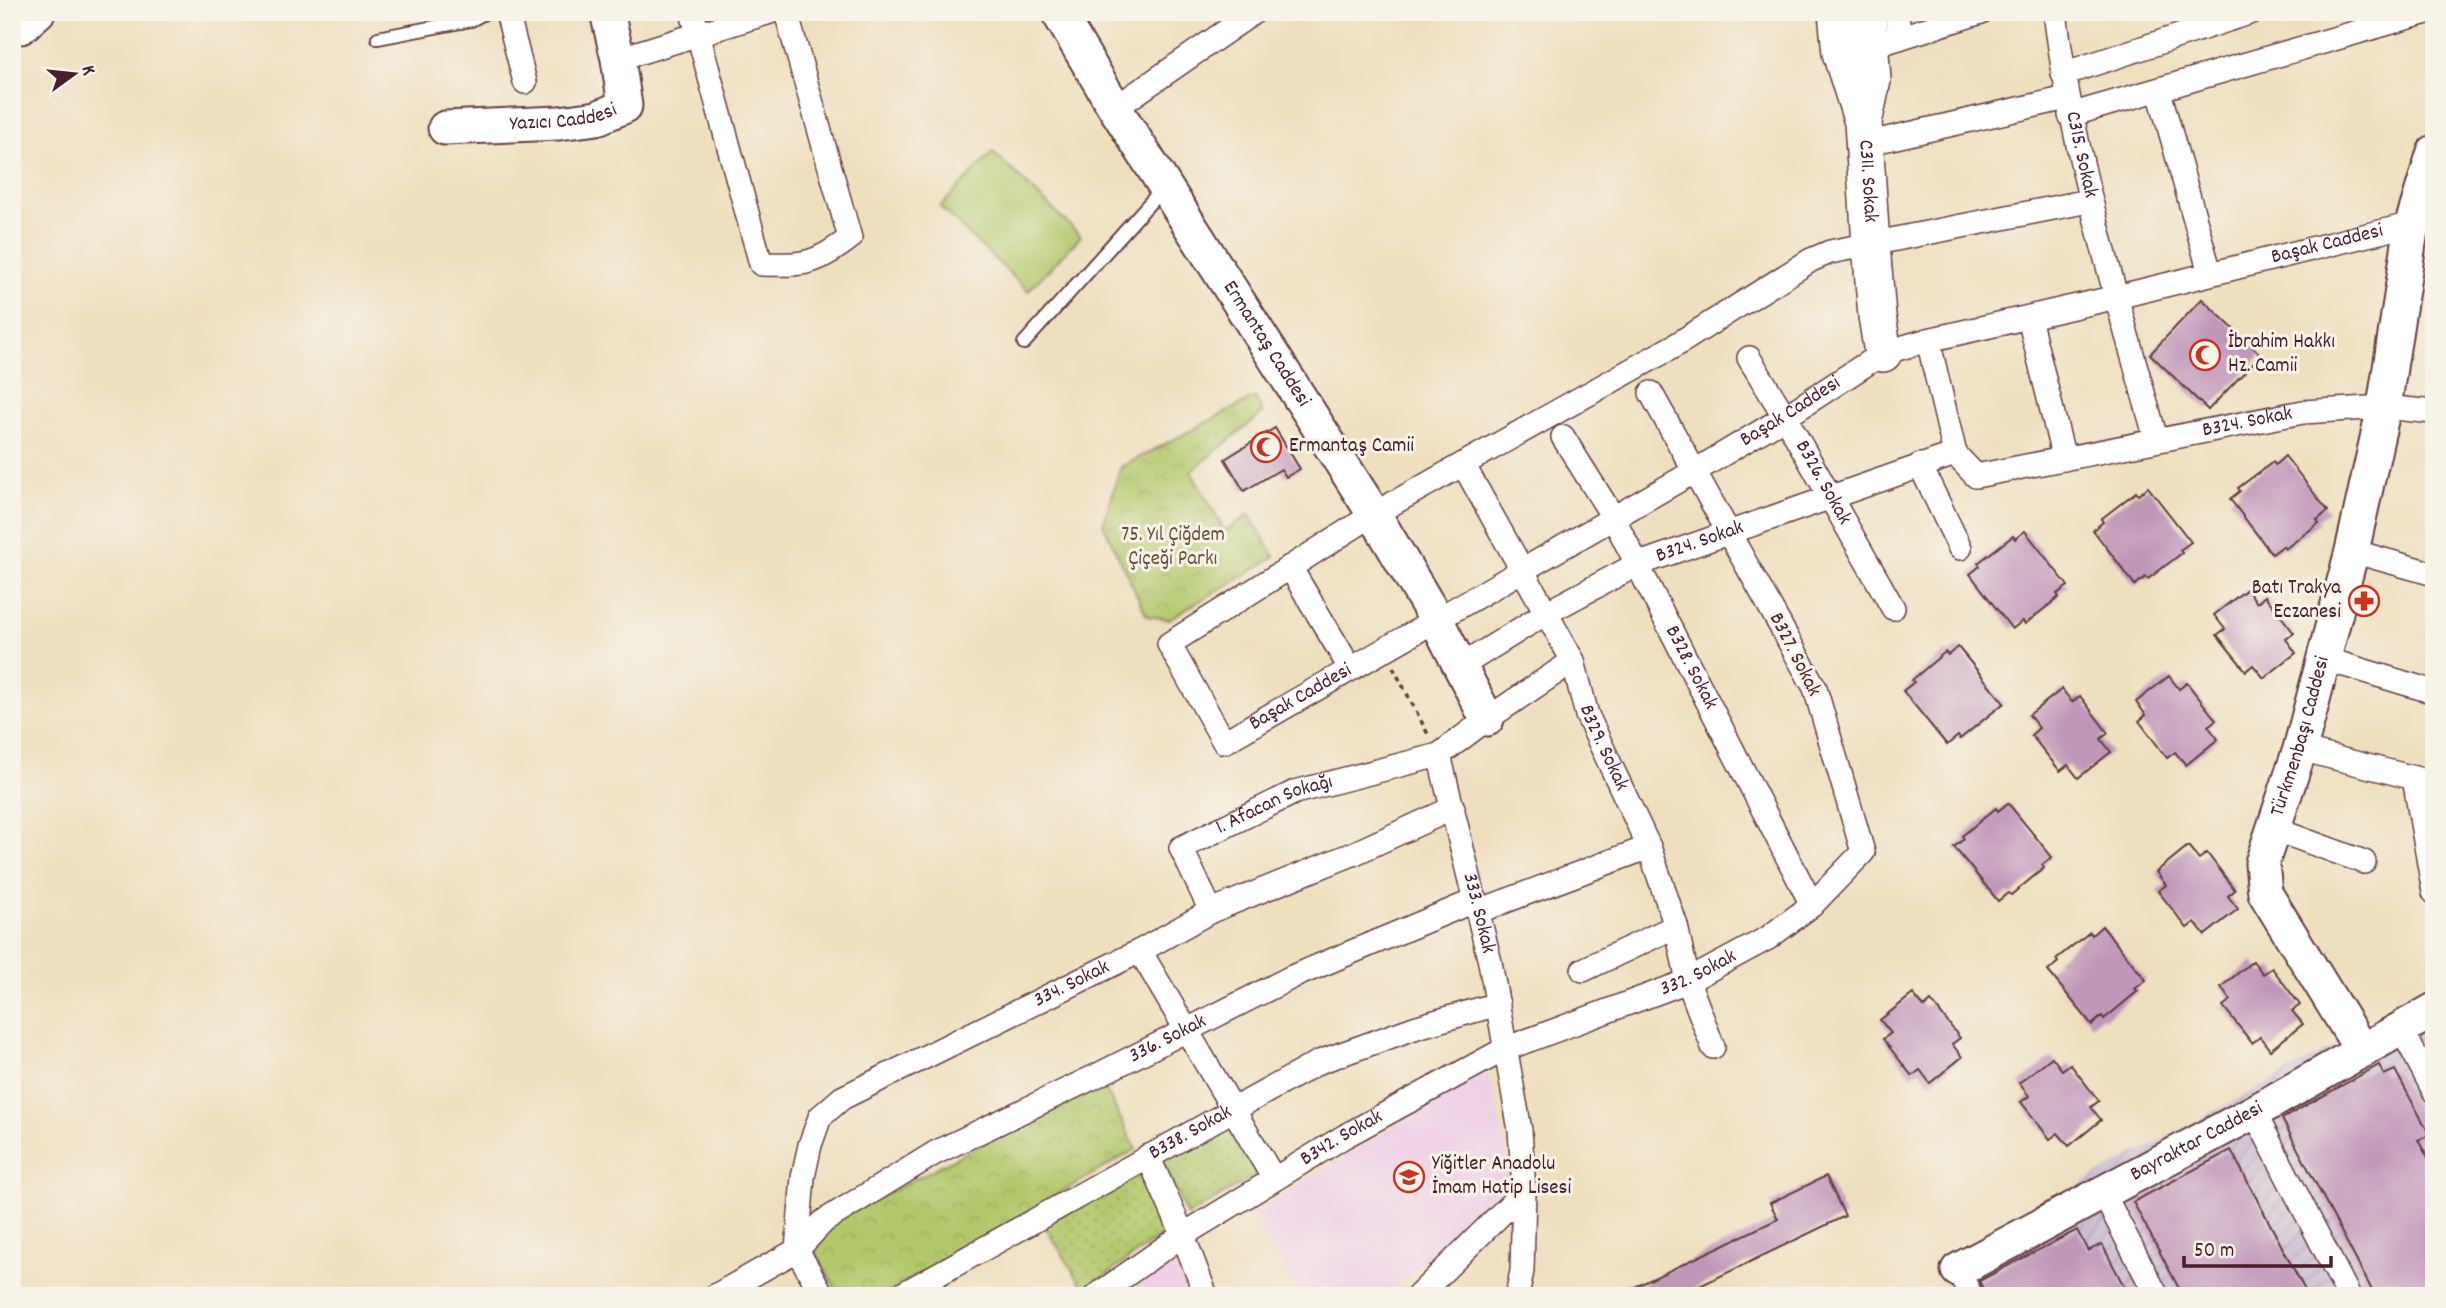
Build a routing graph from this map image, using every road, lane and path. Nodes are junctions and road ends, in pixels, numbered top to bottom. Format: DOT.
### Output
graph roads {
  1 [pos="486,12"];
  2 [pos="507,12"];
  3 [pos="607,12"];
  4 [pos="692,12"];
  5 [pos="770,12"];
  6 [pos="786,12"];
  7 [pos="1058,12"];
  8 [pos="1254,12"];
  9 [pos="1837,12"];
  10 [pos="1897,12"];
  11 [pos="1981,12"];
  12 [pos="2055,12"];
  13 [pos="2252,12"];
  14 [pos="2427,12"];
  15 [pos="1879,33"];
  16 [pos="698,35"];
  17 [pos="377,38"];
  18 [pos="618,59"];
  19 [pos="2063,74"];
  20 [pos="525,82"];
  21 [pos="2160,91"];
  22 [pos="2069,107"];
  23 [pos="1115,108"];
  24 [pos="445,128"];
  25 [pos="1864,133"];
  26 [pos="2434,152"];
  27 [pos="1165,186"];
  28 [pos="2089,201"];
  29 [pos="2423,222"];
  30 [pos="1871,245"];
  31 [pos="2210,273"];
  32 [pos="2117,297"];
  33 [pos="2029,318"];
  34 [pos="1928,340"];
  35 [pos="1024,343"];
  36 [pos="1883,353"];
  37 [pos="1749,358"];
  38 [pos="1651,393"];
  39 [pos="2384,407"];
  40 [pos="2434,412"];
  41 [pos="1785,417"];
  42 [pos="1563,437"];
  43 [pos="2156,439"];
  44 [pos="1955,454"];
  45 [pos="2064,458"];
  46 [pos="1463,464"];
  47 [pos="1920,464"];
  48 [pos="1695,471"];
  49 [pos="1830,498"];
  50 [pos="1374,514"];
  51 [pos="1612,517"];
  52 [pos="1728,533"];
  53 [pos="1960,548"];
  54 [pos="2352,551"];
  55 [pos="1636,565"];
  56 [pos="1290,567"];
  57 [pos="1523,569"];
  58 [pos="2434,574"];
  59 [pos="1893,608"];
  60 [pos="1546,613"];
  61 [pos="1436,619"];
  62 [pos="1384,649"];
  63 [pos="2325,659"];
  64 [pos="1573,661"];
  65 [pos="1461,666"];
  66 [pos="1350,668"];
  67 [pos="2434,692"];
  68 [pos="1487,719"];
  69 [pos="2300,748"];
  70 [pos="1438,755"];
  71 [pos="2424,780"];
  72 [pos="1453,808"];
  73 [pos="2274,829"];
  74 [pos="1649,848"];
  75 [pos="1863,852"];
  76 [pos="2364,862"];
  77 [pos="2434,892"];
  78 [pos="1812,905"];
  79 [pos="1477,906"];
  80 [pos="1211,911"];
  81 [pos="1676,926"];
  82 [pos="1140,951"];
  83 [pos="1583,970"];
  84 [pos="1688,981"];
  85 [pos="1499,1004"];
  86 [pos="2434,1010"];
  87 [pos="1188,1030"];
  88 [pos="2402,1030"];
  89 [pos="1713,1047"];
  90 [pos="1505,1049"];
  91 [pos="2362,1051"];
  92 [pos="2434,1091"];
  93 [pos="1233,1110"];
  94 [pos="2254,1112"];
  95 [pos="1148,1156"];
  96 [pos="1274,1179"];
  97 [pos="1524,1191"];
  98 [pos="2103,1193"];
  99 [pos="1183,1235"];
  100 [pos="797,1250"];
  101 [pos="1964,1283"];
  102 [pos="715,1296"];
  103 [pos="823,1296"];
  104 [pos="899,1296"];
  105 [pos="1096,1296"];
  106 [pos="1206,1296"];
  107 [pos="1418,1296"];
  108 [pos="1517,1296"];
  109 [pos="2157,1296"];
  110 [pos="2349,1296"];
  1 -- 17 [label="lane"];
  2 -- 20 [label="street"];
  3 -- 18 [label="main road, Yazıcı Caddesi"];
  4 -- 16 [label="street"];
  5 -- 16 [label="street"];
  6 -- 16 [label="street"];
  7 -- 23 [label="main road, Ermantaş Caddesi"];
  8 -- 23 [label="street"];
  9 -- 25 [label="main road, C311. Sokak"];
  10 -- 15 [label="street"];
  11 -- 15 [label="street"];
  12 -- 19 [label="street, C315. Sokak"];
  13 -- 19 [label="street"];
  14 -- 21 [label="street"];
  15 -- 25 [label="main road"];
  16 -- 18 [label="street"];
  18 -- 24 [label="main road, Yazıcı Caddesi"];
  19 -- 22 [label="street, C315. Sokak"];
  21 -- 22 [label="street"];
  21 -- 31 [label="street"];
  22 -- 25 [label="street"];
  22 -- 28 [label="street, C315. Sokak"];
  23 -- 27 [label="main road, Ermantaş Caddesi"];
  25 -- 30 [label="main road, C311. Sokak"];
  26 -- 29 [label="main road, Türkmenbaşı Caddesi"];
  27 -- 35 [label="lane"];
  27 -- 50 [label="main road, Ermantaş Caddesi"];
  28 -- 30 [label="street"];
  28 -- 32 [label="street, C315. Sokak"];
  29 -- 31 [label="street, Başak Caddesi"];
  29 -- 39 [label="main road, Türkmenbaşı Caddesi"];
  30 -- 36 [label="main road, C311. Sokak"];
  30 -- 46 [label="street"];
  31 -- 32 [label="street, Başak Caddesi"];
  32 -- 33 [label="street, Başak Caddesi"];
  32 -- 43 [label="street, C315. Sokak"];
  33 -- 34 [label="street, Başak Caddesi"];
  33 -- 45 [label="street"];
  34 -- 36 [label="street, Başak Caddesi"];
  34 -- 44 [label="street"];
  36 -- 41 [label="street, Başak Caddesi"];
  37 -- 41 [label="street, B326. Sokak"];
  38 -- 48 [label="street, B327. Sokak"];
  39 -- 40 [label="street, B324. Sokak"];
  39 -- 43 [label="street, B324. Sokak"];
  39 -- 54 [label="main road, Türkmenbaşı Caddesi"];
  41 -- 48 [label="street, Başak Caddesi"];
  41 -- 49 [label="street, B326. Sokak"];
  42 -- 51 [label="street, B328. Sokak"];
  43 -- 45 [label="street, B324. Sokak"];
  44 -- 45 [label="street, B324. Sokak"];
  44 -- 47 [label="street, B324. Sokak"];
  46 -- 50 [label="street"];
  46 -- 57 [label="street, B329. Sokak"];
  47 -- 49 [label="street, B324. Sokak"];
  47 -- 53 [label="street"];
  48 -- 51 [label="street, Başak Caddesi"];
  48 -- 52 [label="street, B327. Sokak"];
  49 -- 52 [label="street, B324. Sokak"];
  49 -- 59 [label="street, B326. Sokak"];
  50 -- 56 [label="street"];
  50 -- 61 [label="main road, Ermantaş Caddesi"];
  51 -- 55 [label="street, B328. Sokak"];
  51 -- 57 [label="street, Başak Caddesi"];
  52 -- 55 [label="street, B324. Sokak"];
  52 -- 75 [label="street, B327. Sokak"];
  54 -- 58 [label="street"];
  54 -- 63 [label="main road, Türkmenbaşı Caddesi"];
  55 -- 60 [label="street, B324. Sokak"];
  55 -- 78 [label="street, B328. Sokak"];
  56 -- 66 [label="street"];
  56 -- 66 [label="street, Başak Caddesi"];
  57 -- 60 [label="street, B329. Sokak"];
  57 -- 61 [label="street, Başak Caddesi"];
  60 -- 64 [label="street, B329. Sokak"];
  60 -- 65 [label="street, B324. Sokak"];
  61 -- 62 [label="street, Başak Caddesi"];
  61 -- 65 [label="main road, Ermantaş Caddesi"];
  62 -- 66 [label="street, Başak Caddesi"];
  62 -- 70 [label="path"];
  63 -- 67 [label="street"];
  63 -- 69 [label="main road, Türkmenbaşı Caddesi"];
  64 -- 68 [label="street"];
  64 -- 74 [label="street, B329. Sokak"];
  65 -- 68 [label="main road, Ermantaş Caddesi"];
  68 -- 70 [label="street"];
  69 -- 71 [label="street"];
  69 -- 73 [label="main road, Türkmenbaşı Caddesi"];
  70 -- 72 [label="street, 333. Sokak"];
  70 -- 80 [label="street, 1. Afacan Sokağı"];
  71 -- 77 [label="street"];
  72 -- 79 [label="street, 333. Sokak"];
  72 -- 80 [label="street, 334. Sokak"];
  73 -- 76 [label="street"];
  73 -- 91 [label="main road, Türkmenbaşı Caddesi"];
  74 -- 79 [label="street, 336. Sokak"];
  74 -- 81 [label="street, B329. Sokak"];
  75 -- 78 [label="street, 332. Sokak"];
  78 -- 84 [label="street, 332. Sokak"];
  79 -- 85 [label="street, 333. Sokak"];
  79 -- 87 [label="street, 336. Sokak"];
  80 -- 82 [label="street, 334. Sokak"];
  81 -- 83 [label="street"];
  81 -- 84 [label="street, B329. Sokak"];
  82 -- 87 [label="street"];
  82 -- 100 [label="street, 334. Sokak"];
  84 -- 89 [label="street, B329. Sokak"];
  84 -- 90 [label="street, 332. Sokak"];
  85 -- 90 [label="street, 333. Sokak"];
  85 -- 93 [label="street, B338. Sokak"];
  86 -- 88 [label="main road, Bayraktar Caddesi"];
  87 -- 93 [label="street"];
  87 -- 100 [label="street, 336. Sokak"];
  88 -- 91 [label="main road, Bayraktar Caddesi"];
  88 -- 92 [label="street"];
  90 -- 96 [label="street, B342. Sokak"];
  90 -- 97 [label="street, 333. Sokak"];
  91 -- 94 [label="main road, Bayraktar Caddesi"];
  93 -- 95 [label="street, B338. Sokak"];
  93 -- 96 [label="street"];
  94 -- 98 [label="main road, Bayraktar Caddesi"];
  94 -- 110 [label="street"];
  95 -- 99 [label="street"];
  95 -- 104 [label="street, B338. Sokak"];
  96 -- 99 [label="street, B342. Sokak"];
  97 -- 107 [label="street"];
  97 -- 108 [label="street, 333. Sokak"];
  98 -- 101 [label="main road, Bayraktar Caddesi"];
  98 -- 109 [label="street"];
  99 -- 105 [label="street, B342. Sokak"];
  99 -- 106 [label="street"];
  100 -- 102 [label="street, 336. Sokak"];
  100 -- 103 [label="street"];
}
